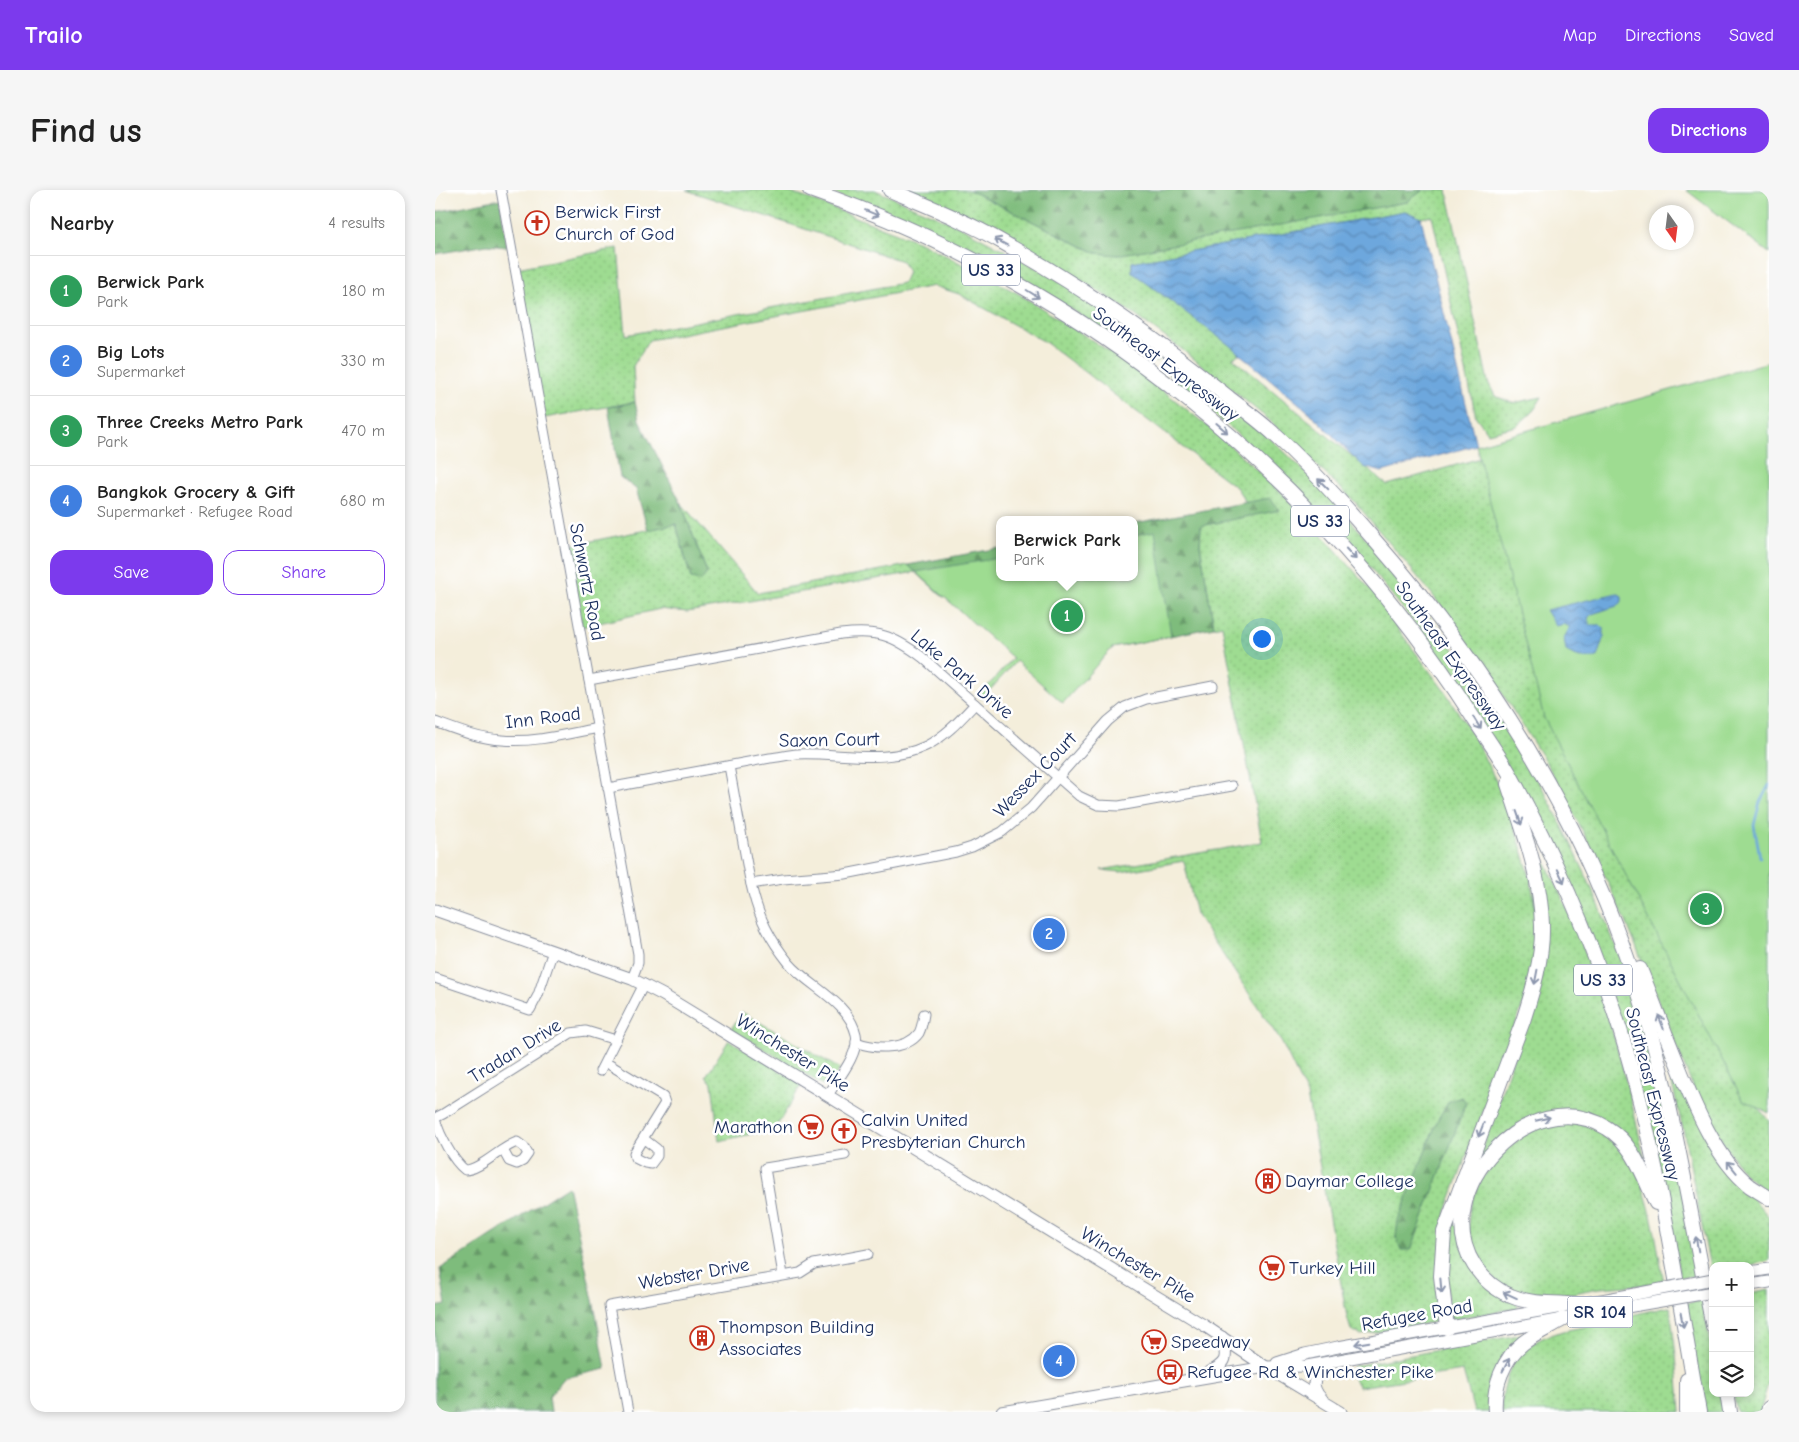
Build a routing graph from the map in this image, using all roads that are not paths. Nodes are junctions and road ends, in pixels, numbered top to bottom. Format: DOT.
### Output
graph roads {
  1 [pos="501,190"];
  2 [pos="810,190"];
  3 [pos="890,190"];
  4 [pos="589,680"];
  5 [pos="1213,686"];
  6 [pos="975,704"];
  7 [pos="435,722"];
  8 [pos="598,728"];
  9 [pos="1498,755"];
  10 [pos="729,766"];
  11 [pos="1058,778"];
  12 [pos="1232,786"];
  13 [pos="608,788"];
  14 [pos="751,884"];
  15 [pos="1606,902"];
  16 [pos="435,910"];
  17 [pos="553,950"];
  18 [pos="435,978"];
  19 [pos="632,979"];
  20 [pos="644,984"];
  21 [pos="923,1014"];
  22 [pos="616,1040"];
  23 [pos="856,1042"];
  24 [pos="605,1062"];
  25 [pos="600,1071"];
  26 [pos="828,1095"];
  27 [pos="435,1119"];
  28 [pos="644,1139"];
  29 [pos="503,1150"];
  30 [pos="845,1155"];
  31 [pos="1749,1186"];
  32 [pos="1769,1198"];
  33 [pos="1769,1208"];
  34 [pos="1665,1220"];
  35 [pos="868,1254"];
  36 [pos="1769,1269"];
  37 [pos="1754,1271"];
  38 [pos="783,1275"];
  39 [pos="1709,1280"];
  40 [pos="1769,1282"];
  41 [pos="1754,1284"];
  42 [pos="1709,1292"];
  43 [pos="1636,1300"];
  44 [pos="1575,1305"];
  45 [pos="1709,1307"];
  46 [pos="1563,1319"];
  47 [pos="1447,1328"];
  48 [pos="1222,1337"];
  49 [pos="1688,1349"];
  50 [pos="1331,1362"];
  51 [pos="1266,1367"];
  52 [pos="1198,1379"];
  53 [pos="1728,1397"];
  54 [pos="1327,1404"];
  55 [pos="1769,1408"];
  56 [pos="628,1412"];
  57 [pos="1002,1412"];
  58 [pos="1341,1412"];
  59 [pos="1495,1412"];
  60 [pos="1687,1412"];
  61 [pos="1699,1412"];
  62 [pos="1731,1412"];
  63 [pos="1768,1412"];
  1 -- 4 [label="street, Schwartz Road"];
  2 -- 9 [label="highway, Southeast Expressway / US 33, one-way"];
  15 -- 3 [label="highway, Southeast Expressway / US 33, one-way"];
  4 -- 6 [label="street, Lake Park Drive"];
  4 -- 8 [label="street, Schwartz Road"];
  5 -- 11 [label="street, Wessex Court"];
  6 -- 10 [label="street, Saxon Court"];
  6 -- 11 [label="street, Lake Park Drive"];
  7 -- 8 [label="street, Inn Road"];
  8 -- 13 [label="street, Schwartz Road"];
  9 -- 34 [label="highway, Southeast Expressway / US 33, one-way"];
  9 -- 47 [label="highway, one-way"];
  10 -- 13 [label="street, Saxon Court"];
  10 -- 14 [label="street"];
  11 -- 12 [label="street, Lake Park Drive"];
  11 -- 14 [label="street, Wessex Court"];
  13 -- 19 [label="street, Schwartz Road"];
  14 -- 23 [label="street"];
  31 -- 15 [label="highway, one-way"];
  45 -- 15 [label="highway, Southeast Expressway / US 33, one-way"];
  16 -- 17 [label="main road, Winchester Pike"];
  17 -- 18 [label="street"];
  17 -- 19 [label="main road, Winchester Pike"];
  19 -- 20 [label="main road, Winchester Pike"];
  20 -- 22 [label="street"];
  20 -- 26 [label="main road, Winchester Pike"];
  21 -- 23 [label="street"];
  22 -- 24 [label="street"];
  22 -- 27 [label="street, Tradan Drive"];
  23 -- 26 [label="street"];
  24 -- 25 [label="street"];
  24 -- 28 [label="street"];
  26 -- 48 [label="main road, Winchester Pike"];
  27 -- 29 [label="street"];
  30 -- 38 [label="street"];
  31 -- 32 [label="highway"];
  31 -- 33 [label="highway"];
  44 -- 34 [label="highway, one-way"];
  34 -- 49 [label="highway, Southeast Expressway / US 33, one-way"];
  35 -- 38 [label="street, Webster Drive"];
  36 -- 37 [label="main road"];
  38 -- 56 [label="street, Webster Drive"];
  39 -- 43 [label="main road, SR 104, bridge"];
  40 -- 41 [label="main road"];
  42 -- 43 [label="main road, SR 104, bridge"];
  43 -- 44 [label="main road, SR 104"];
  43 -- 46 [label="main road, SR 104"];
  44 -- 47 [label="main road, Refugee Road"];
  46 -- 50 [label="main road, Refugee Road"];
  59 -- 46 [label="highway, one-way"];
  47 -- 51 [label="main road, Refugee Road, one-way"];
  48 -- 51 [label="main road, Winchester Pike"];
  48 -- 52 [label="main road"];
  49 -- 60 [label="highway"];
  49 -- 61 [label="highway, Southeast Expressway / US 33"];
  50 -- 51 [label="main road, Refugee Road"];
  50 -- 54 [label="main road"];
  51 -- 52 [label="main road, Refugee Road"];
  51 -- 54 [label="main road, Winchester Pike"];
  52 -- 57 [label="main road, Refugee Road"];
  53 -- 62 [label="highway"];
  54 -- 58 [label="main road, Winchester Pike"];
  55 -- 63 [label="highway"];
}
